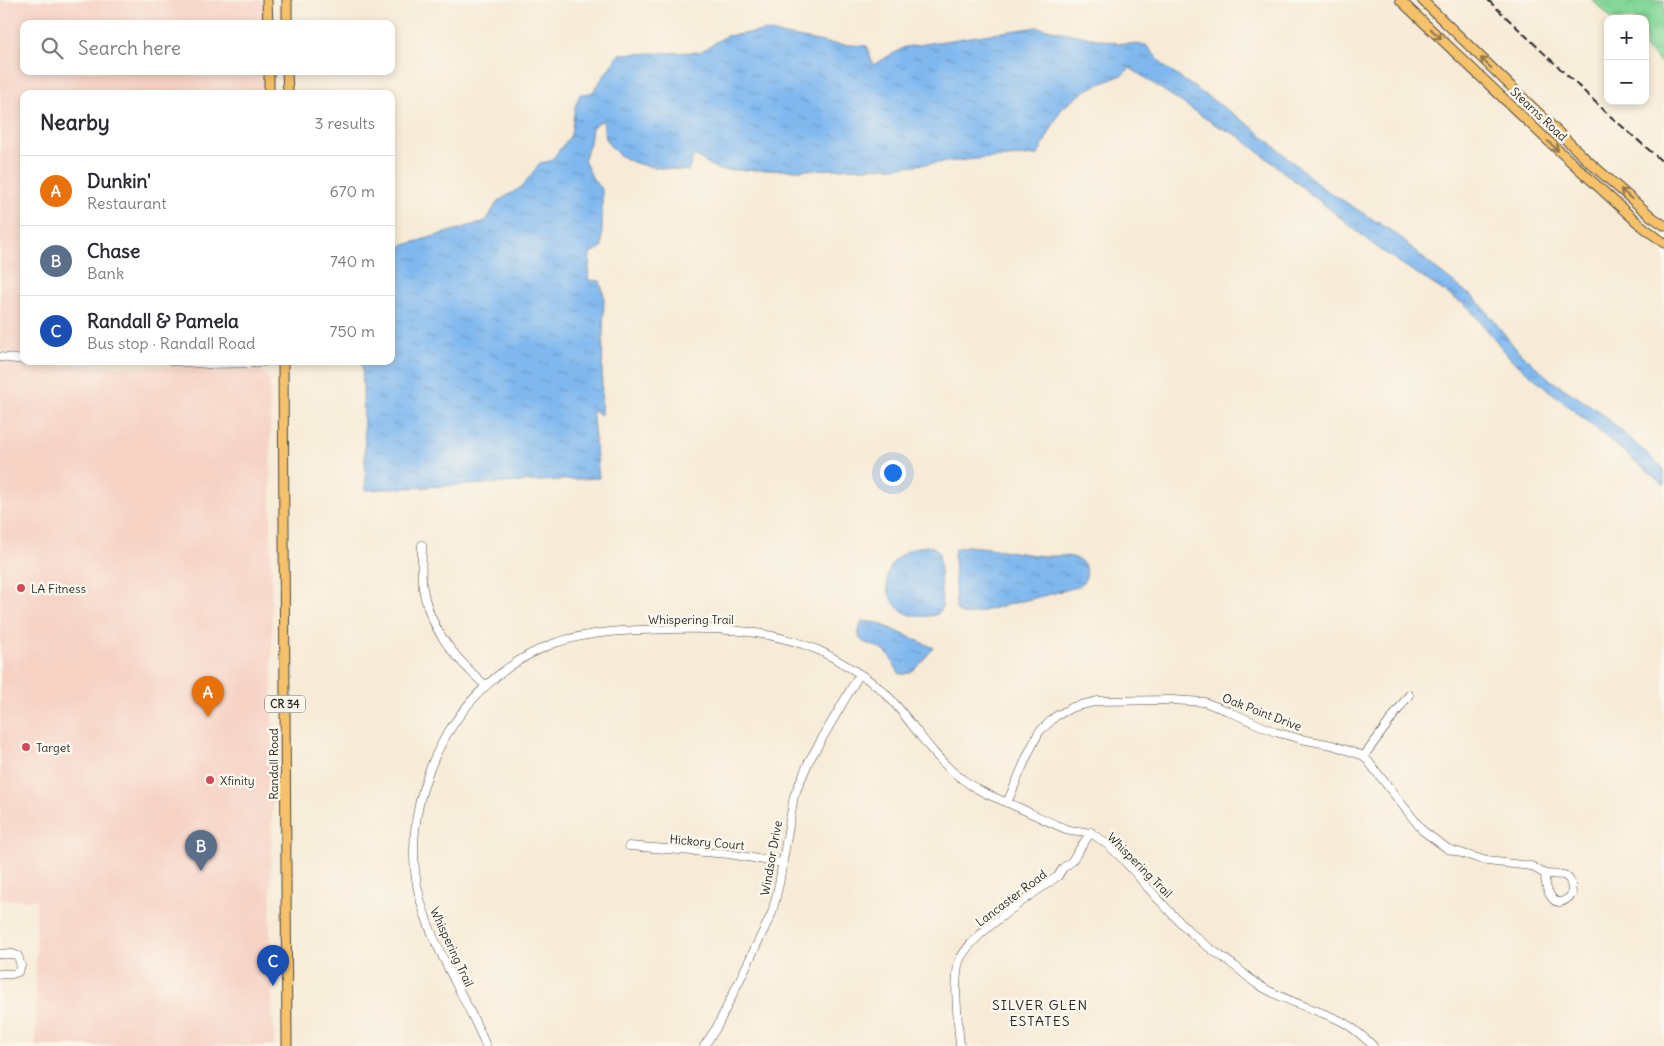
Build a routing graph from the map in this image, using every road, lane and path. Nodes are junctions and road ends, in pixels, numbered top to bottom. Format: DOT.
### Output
graph roads {
  1 [pos="267,0"];
  2 [pos="287,0"];
  3 [pos="1400,0"];
  4 [pos="1422,0"];
  5 [pos="268,20"];
  6 [pos="287,20"];
  7 [pos="268,75"];
  8 [pos="288,75"];
  9 [pos="269,90"];
  10 [pos="288,90"];
  11 [pos="1664,225"];
  12 [pos="1664,243"];
  13 [pos="0,357"];
  14 [pos="20,360"];
  15 [pos="283,365"];
  16 [pos="422,545"];
  17 [pos="859,675"];
  18 [pos="485,685"];
  19 [pos="1409,695"];
  20 [pos="1364,756"];
  21 [pos="1007,803"];
  22 [pos="1091,832"];
  23 [pos="629,846"];
  24 [pos="782,863"];
  25 [pos="1545,874"];
  26 [pos="0,954"];
  27 [pos="0,974"];
  28 [pos="287,1046"];
  29 [pos="486,1046"];
  30 [pos="704,1046"];
  31 [pos="960,1046"];
  32 [pos="1373,1046"];
  1 -- 5 [label="main road"];
  2 -- 6 [label="main road"];
  3 -- 12 [label="main road, Stearns Road, one-way"];
  11 -- 4 [label="main road, Stearns Road, one-way"];
  7 -- 9 [label="main road"];
  8 -- 10 [label="main road"];
  13 -- 14 [label="street"];
  15 -- 28 [label="main road, Randall Road / CR 34"];
  16 -- 18 [label="street"];
  17 -- 18 [label="street, Whispering Trail"];
  17 -- 21 [label="street, Whispering Trail"];
  17 -- 24 [label="street, Windsor Drive"];
  18 -- 29 [label="street, Whispering Trail"];
  19 -- 20 [label="street"];
  20 -- 21 [label="street, Oak Point Drive"];
  20 -- 25 [label="street"];
  21 -- 22 [label="street, Whispering Trail"];
  22 -- 31 [label="street, Lancaster Road"];
  22 -- 32 [label="street, Whispering Trail"];
  23 -- 24 [label="street, Hickory Court"];
  24 -- 30 [label="street, Windsor Drive"];
  26 -- 27 [label="street"];
}
